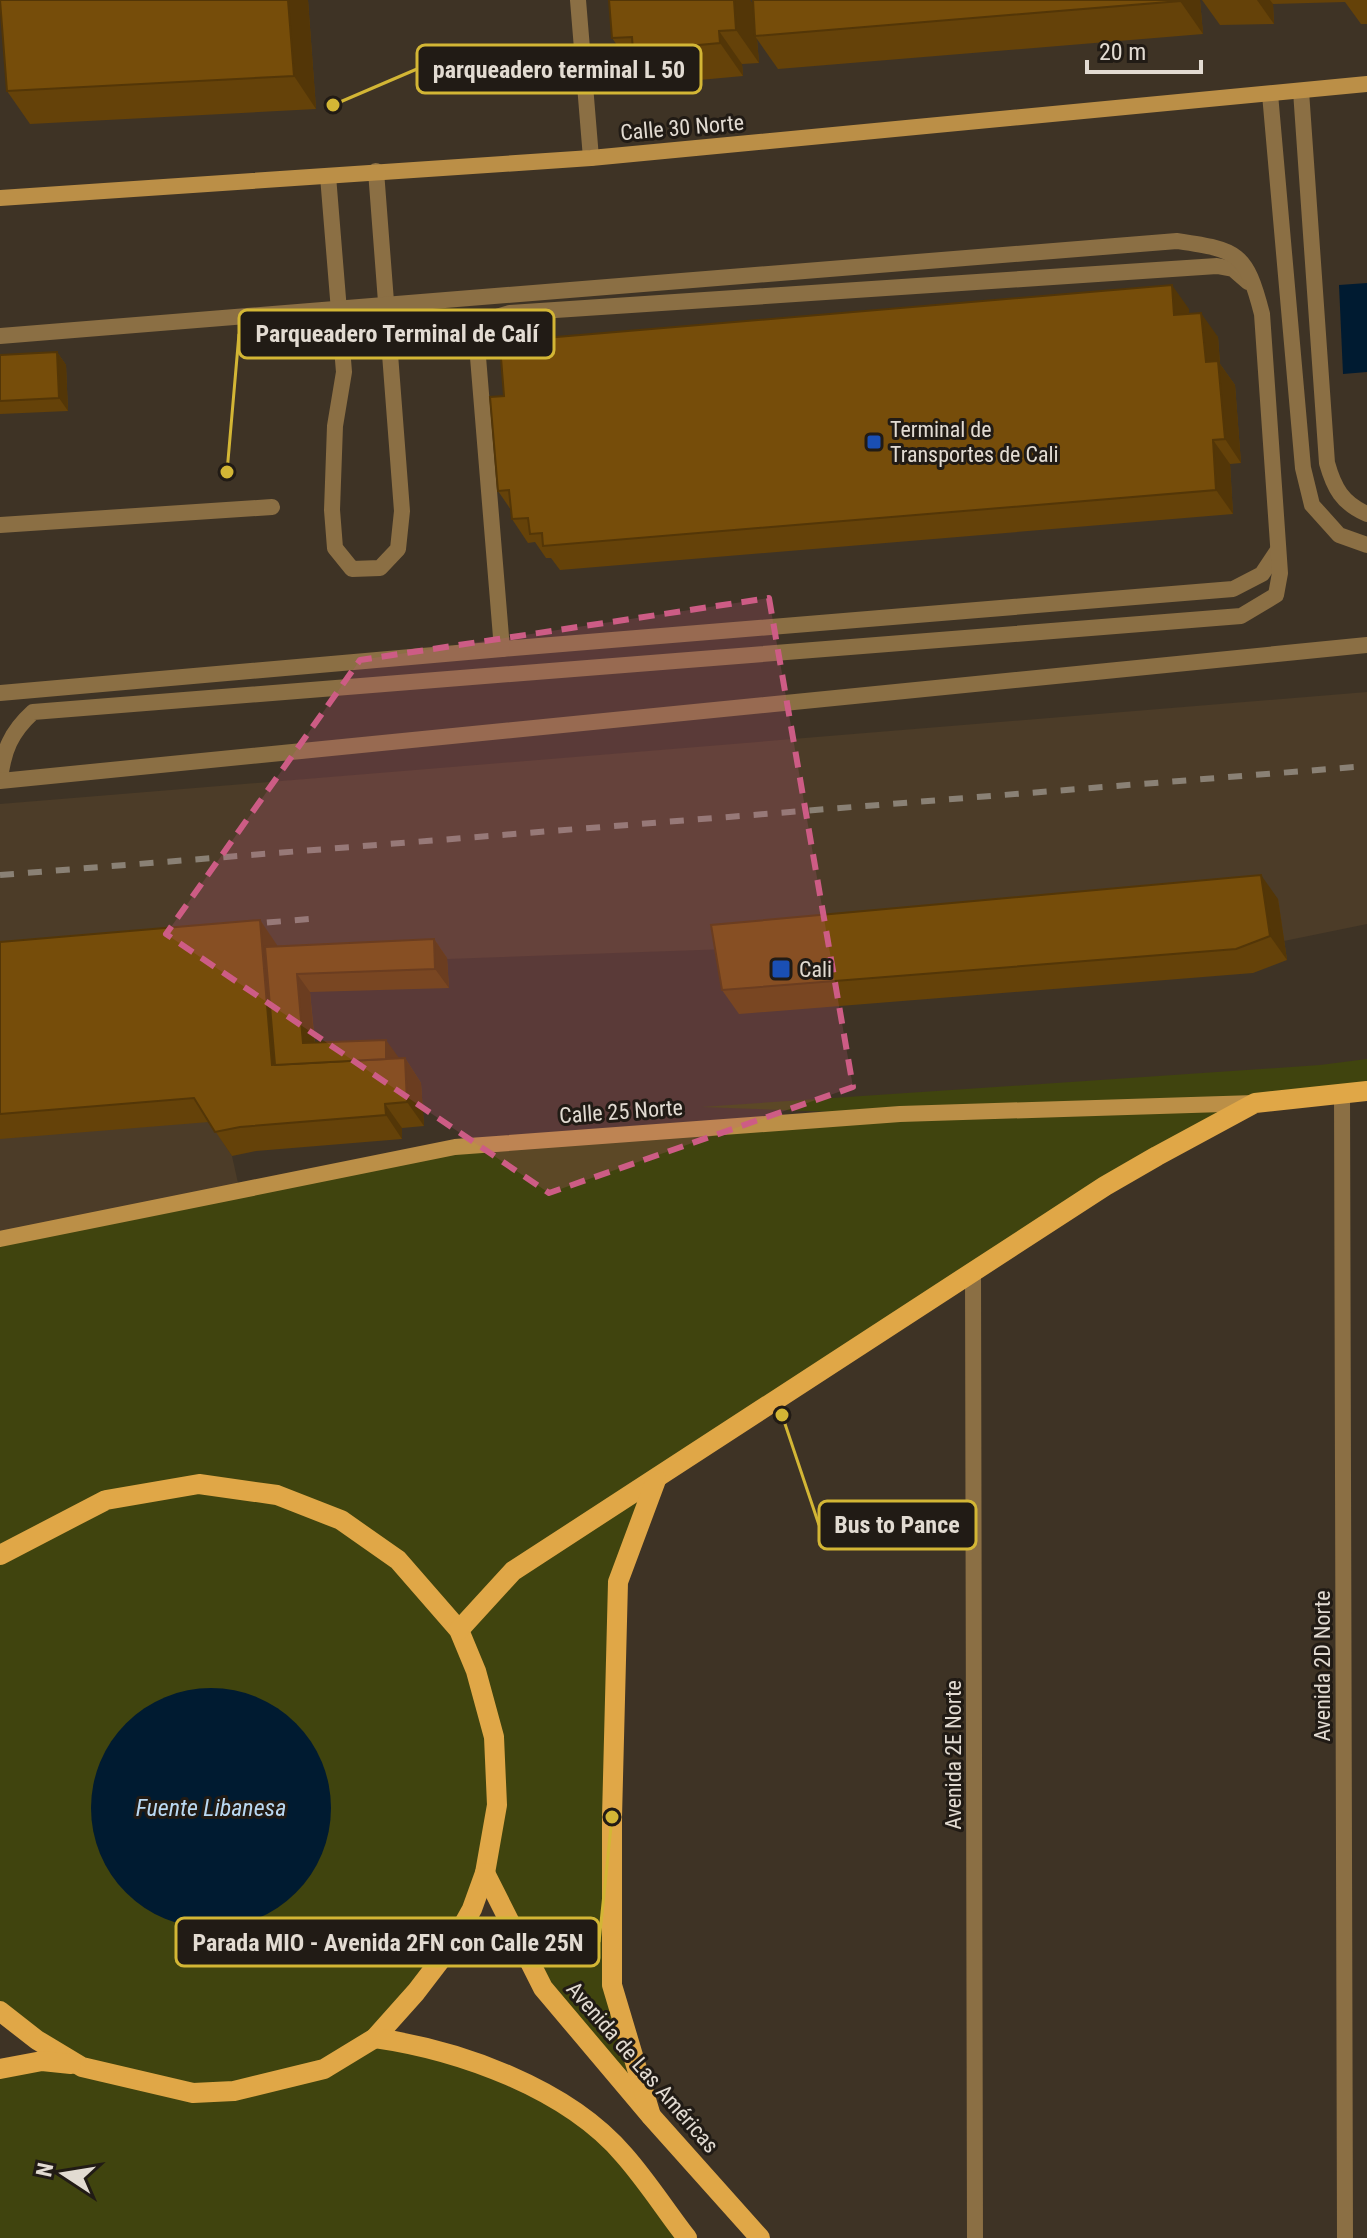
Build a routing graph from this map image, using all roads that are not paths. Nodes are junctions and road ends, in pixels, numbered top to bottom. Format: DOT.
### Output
graph roads {
  1 [pos="578,0"];
  2 [pos="1367,84"];
  3 [pos="1301,91"];
  4 [pos="1270,94"];
  5 [pos="591,158"];
  6 [pos="376,171"];
  7 [pos="328,176"];
  8 [pos="0,198"];
  9 [pos="1255,288"];
  10 [pos="0,336"];
  11 [pos="272,507"];
  12 [pos="1367,514"];
  13 [pos="0,525"];
  14 [pos="1367,545"];
  15 [pos="1278,550"];
  16 [pos="1367,645"];
  17 [pos="502,649"];
  18 [pos="0,693"];
  19 [pos="0,780"];
  20 [pos="1367,1091"];
  21 [pos="1342,1093"];
  22 [pos="1255,1103"];
  23 [pos="0,1239"];
  24 [pos="973,1272"];
  25 [pos="656,1480"];
  26 [pos="0,1555"];
  27 [pos="459,1630"];
  28 [pos="485,1873"];
  29 [pos="0,2011"];
  30 [pos="375,2038"];
  31 [pos="82,2067"];
  32 [pos="0,2069"];
  33 [pos="651,2116"];
  34 [pos="687,2238"];
  35 [pos="760,2238"];
  36 [pos="975,2238"];
  37 [pos="1345,2238"];
  1 -- 5 [label="street"];
  2 -- 3 [label="main road, Calle 30 Norte"];
  3 -- 4 [label="main road, Calle 30 Norte"];
  3 -- 12 [label="street"];
  4 -- 5 [label="main road, Calle 30 Norte"];
  4 -- 14 [label="street"];
  5 -- 6 [label="main road, Calle 30 Norte"];
  6 -- 7 [label="main road, Calle 30 Norte"];
  6 -- 7 [label="street"];
  7 -- 8 [label="main road, Calle 30 Norte"];
  9 -- 10 [label="street"];
  9 -- 15 [label="street"];
  9 -- 17 [label="street"];
  11 -- 13 [label="street"];
  15 -- 17 [label="street"];
  15 -- 19 [label="street"];
  16 -- 19 [label="street"];
  17 -- 18 [label="street"];
  20 -- 21 [label="main road, Calle 25 Norte"];
  21 -- 22 [label="main road, Calle 25 Norte"];
  21 -- 37 [label="street, Avenida 2D Norte"];
  22 -- 23 [label="main road, Calle 25 Norte"];
  22 -- 24 [label="main road, Calle 25 Norte"];
  24 -- 25 [label="main road, Calle 25 Norte"];
  24 -- 36 [label="street, Avenida 2E Norte"];
  25 -- 27 [label="main road, Calle 25 Norte"];
  25 -- 33 [label="main road"];
  26 -- 27 [label="main road"];
  27 -- 28 [label="main road"];
  28 -- 30 [label="main road"];
  28 -- 33 [label="main road, Avenida de Las Américas"];
  29 -- 31 [label="main road"];
  30 -- 31 [label="main road"];
  30 -- 34 [label="main road"];
  31 -- 32 [label="main road"];
  33 -- 35 [label="main road, Avenida de Las Américas"];
}
